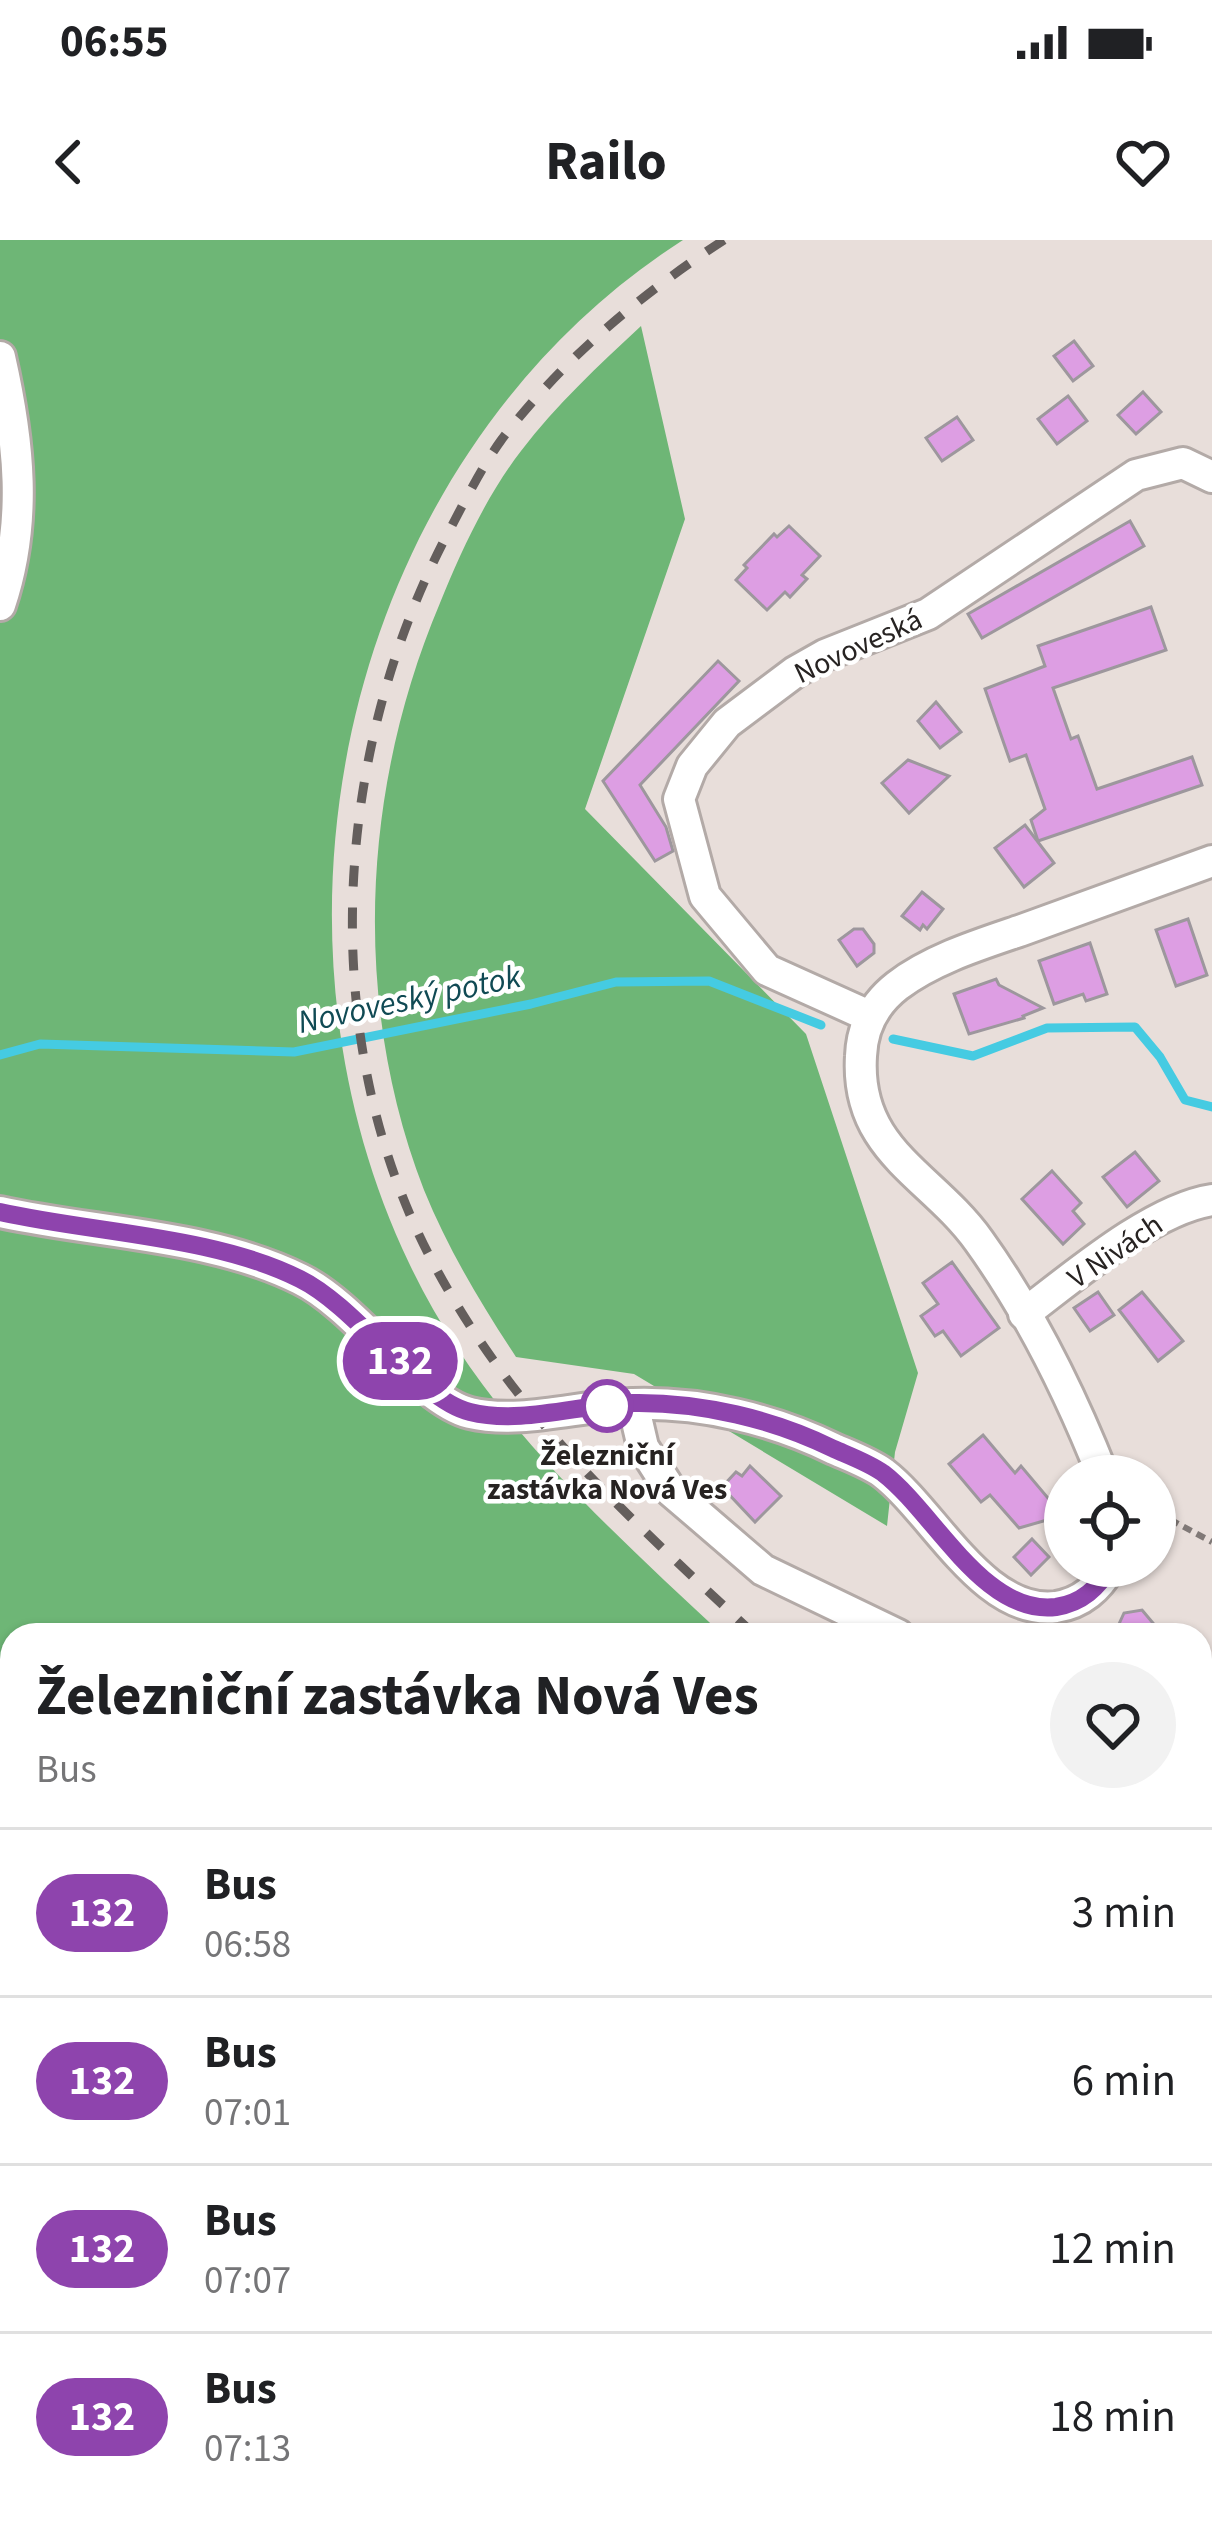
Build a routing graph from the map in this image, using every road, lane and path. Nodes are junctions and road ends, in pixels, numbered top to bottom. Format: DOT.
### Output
graph roads {
  1 [pos="0,357"];
  2 [pos="1212,477"];
  3 [pos="0,605"];
  4 [pos="1212,861"];
  5 [pos="869,1016"];
  6 [pos="1212,1200"];
  7 [pos="0,1212"];
  8 [pos="1024,1314"];
  9 [pos="633,1403"];
  10 [pos="1095,1455"];
  11 [pos="1176,1523"];
  12 [pos="1212,1542"];
  13 [pos="1092,1587"];
  14 [pos="873,1623"];
  1 -- 3 [label="street"];
  2 -- 5 [label="street, Novoveská"];
  4 -- 5 [label="street"];
  5 -- 8 [label="street"];
  6 -- 8 [label="street, V Nivách"];
  7 -- 9 [label="street"];
  8 -- 10 [label="street"];
  9 -- 13 [label="street"];
  9 -- 14 [label="street"];
  11 -- 12 [label="path"];
}
